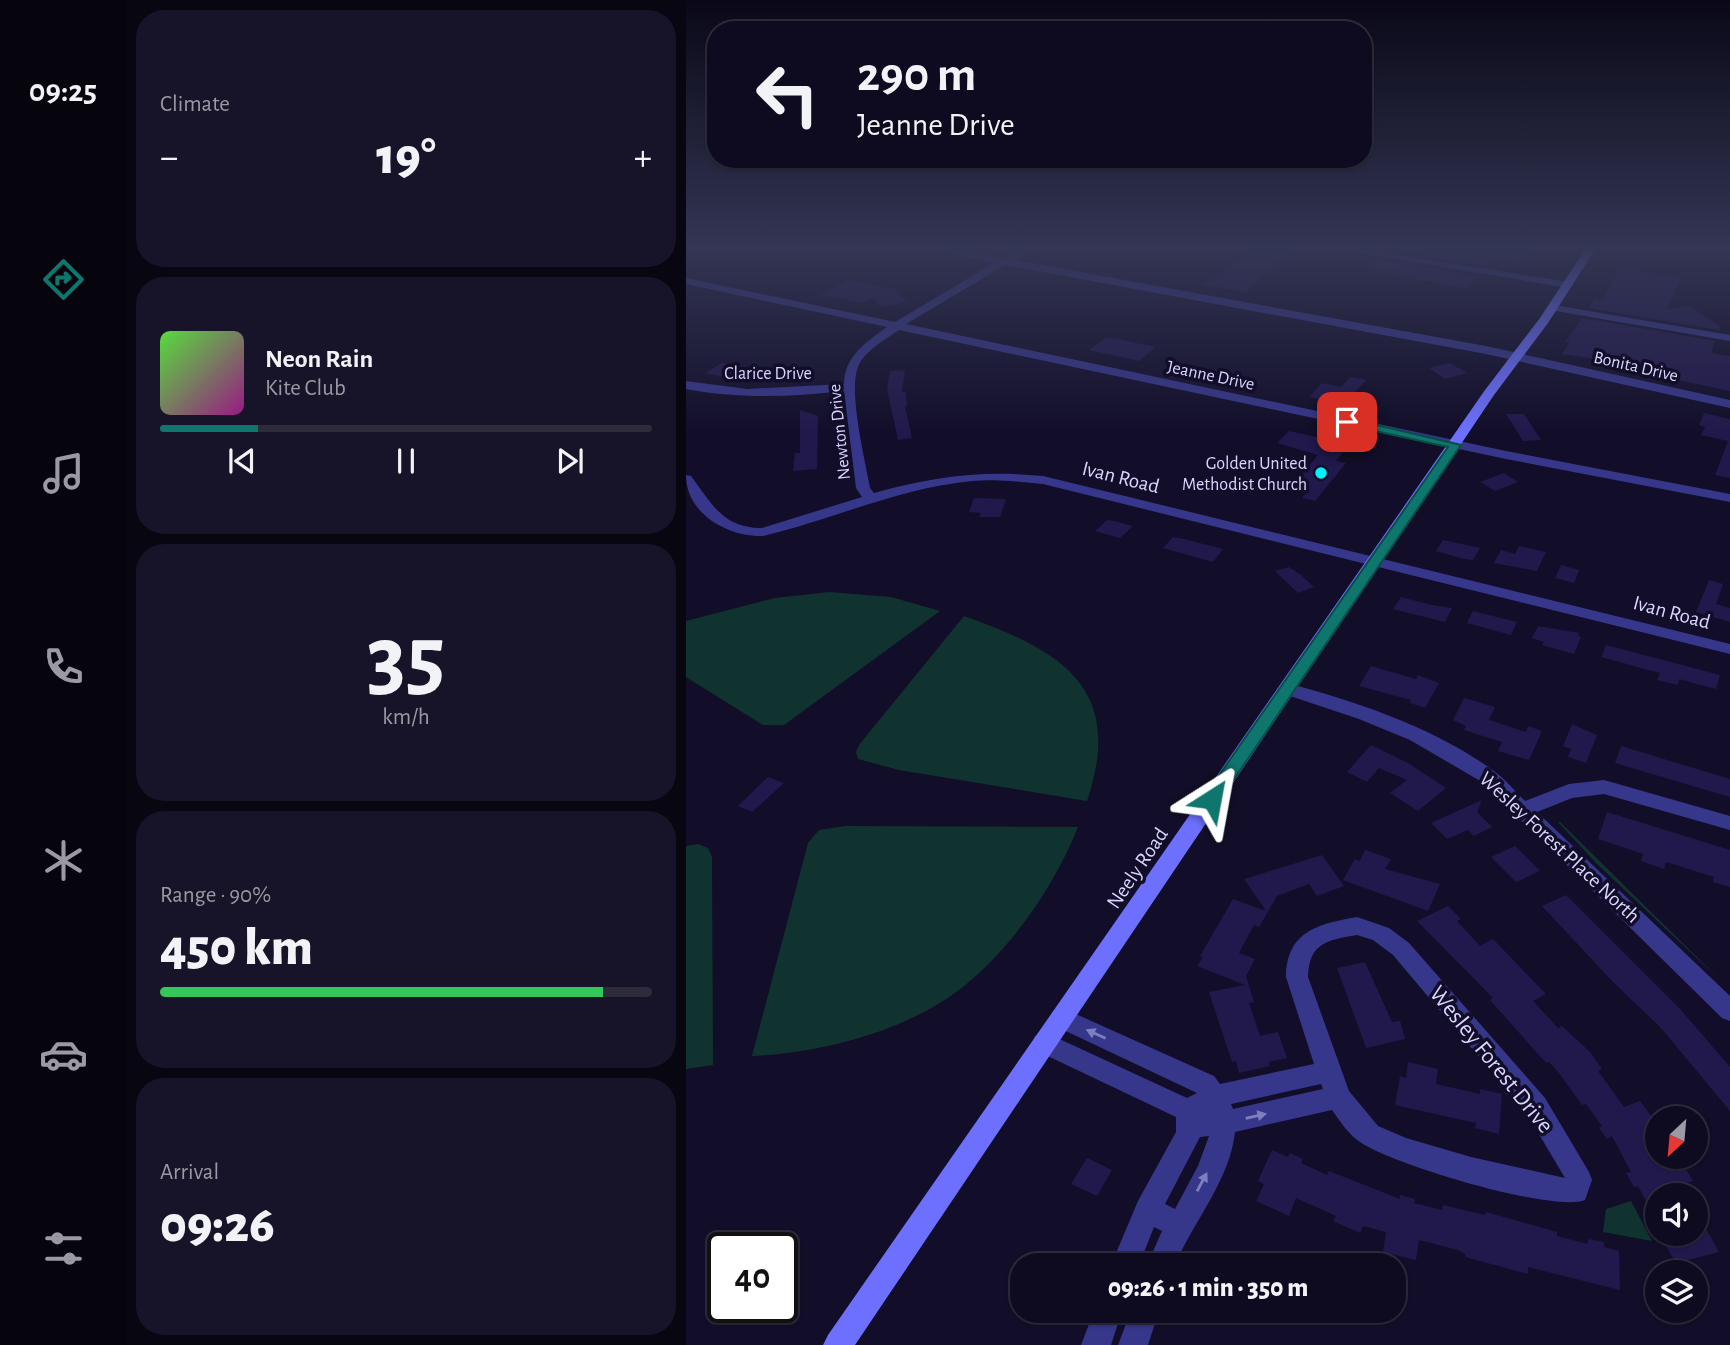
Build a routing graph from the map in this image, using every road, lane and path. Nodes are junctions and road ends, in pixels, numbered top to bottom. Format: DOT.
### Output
graph roads {
  1 [pos="815,308"];
  2 [pos="927,308"];
  3 [pos="1255,308"];
  4 [pos="1553,308"];
  5 [pos="898,325"];
  6 [pos="1730,338"];
  7 [pos="1519,357"];
  8 [pos="686,385"];
  9 [pos="850,387"];
  10 [pos="1730,404"];
  11 [pos="1455,445"];
  12 [pos="686,479"];
  13 [pos="1730,498"];
  14 [pos="872,500"];
  15 [pos="1376,562"];
  16 [pos="1730,649"];
  17 [pos="1287,689"];
  18 [pos="1524,809"];
  19 [pos="1730,823"];
  20 [pos="1730,1011"];
  21 [pos="1061,1018"];
  22 [pos="1044,1043"];
  23 [pos="1162,1063"];
  24 [pos="1331,1071"];
  25 [pos="1146,1089"];
  26 [pos="1214,1097"];
  27 [pos="1338,1097"];
  28 [pos="1189,1119"];
  29 [pos="1223,1123"];
  30 [pos="1148,1210"];
  31 [pos="1179,1225"];
  32 [pos="1130,1253"];
  33 [pos="1166,1253"];
  34 [pos="1104,1323"];
  35 [pos="1141,1323"];
  36 [pos="838,1345"];
  37 [pos="1096,1345"];
  38 [pos="1133,1345"];
  1 -- 5 [label="street, Jeanne Drive"];
  2 -- 5 [label="street, Newton Drive"];
  3 -- 7 [label="street, Bonita Drive"];
  4 -- 6 [label="street"];
  4 -- 7 [label="street, Neely Road"];
  5 -- 9 [label="street, Newton Drive"];
  5 -- 11 [label="street, Jeanne Drive"];
  7 -- 10 [label="street, Bonita Drive"];
  7 -- 11 [label="street, Neely Road"];
  8 -- 9 [label="street, Clarice Drive"];
  9 -- 14 [label="street, Newton Drive"];
  11 -- 13 [label="street, Jeanne Drive"];
  11 -- 15 [label="street, Neely Road"];
  12 -- 14 [label="street, Ivan Road"];
  14 -- 15 [label="street, Ivan Road"];
  15 -- 16 [label="street, Ivan Road"];
  15 -- 17 [label="street, Neely Road"];
  17 -- 18 [label="street, Wesley Forest Place North"];
  17 -- 21 [label="street, Neely Road"];
  18 -- 19 [label="street"];
  18 -- 20 [label="street, Wesley Forest Place North"];
  21 -- 22 [label="street, Neely Road"];
  23 -- 21 [label="street, one-way"];
  22 -- 25 [label="street"];
  22 -- 36 [label="street, Neely Road"];
  23 -- 25 [label="street"];
  23 -- 26 [label="street"];
  24 -- 26 [label="street"];
  24 -- 27 [label="street, Wesley Forest Drive"];
  24 -- 27 [label="street, Wesley Forest Drive"];
  25 -- 28 [label="street"];
  26 -- 28 [label="street"];
  26 -- 29 [label="street"];
  29 -- 27 [label="street, one-way"];
  28 -- 29 [label="street"];
  28 -- 30 [label="street"];
  31 -- 29 [label="street, one-way"];
  30 -- 31 [label="street"];
  30 -- 32 [label="street"];
  31 -- 33 [label="street"];
  34 -- 37 [label="street"];
  35 -- 38 [label="street"];
}
